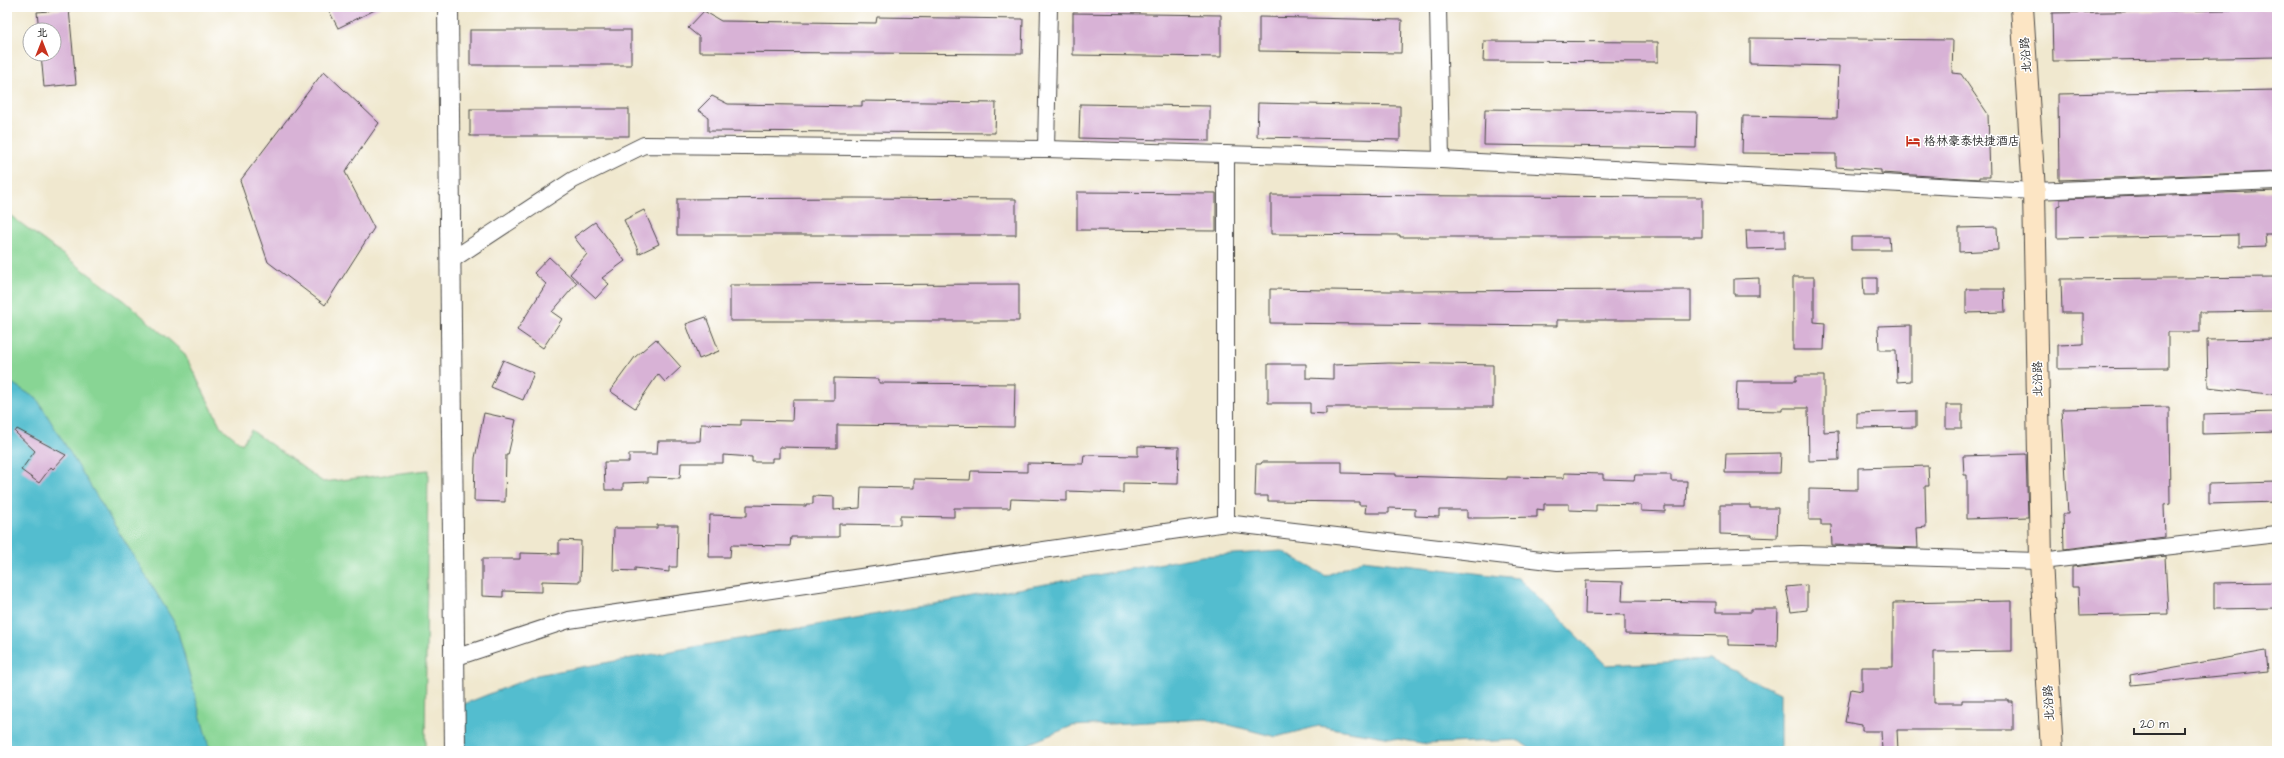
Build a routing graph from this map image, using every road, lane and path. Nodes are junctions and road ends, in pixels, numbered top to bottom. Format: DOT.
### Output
graph roads {
  1 [pos="448,7"];
  2 [pos="1049,7"];
  3 [pos="1438,7"];
  4 [pos="2022,7"];
  5 [pos="1046,149"];
  6 [pos="1226,154"];
  7 [pos="1441,160"];
  8 [pos="2277,181"];
  9 [pos="2034,191"];
  10 [pos="450,261"];
  11 [pos="1226,523"];
  12 [pos="2277,534"];
  13 [pos="2040,561"];
  14 [pos="454,658"];
  15 [pos="455,751"];
  16 [pos="2052,751"];
  1 -- 10 [label="street"];
  2 -- 5 [label="street"];
  3 -- 7 [label="street"];
  4 -- 9 [label="main road, 北沿路"];
  5 -- 6 [label="street"];
  5 -- 10 [label="street"];
  6 -- 7 [label="street"];
  6 -- 11 [label="street"];
  7 -- 9 [label="street"];
  8 -- 9 [label="street"];
  9 -- 13 [label="main road, 北沿路"];
  10 -- 14 [label="street"];
  11 -- 13 [label="street"];
  11 -- 14 [label="street"];
  12 -- 13 [label="street"];
  13 -- 16 [label="main road, 北沿路"];
  14 -- 15 [label="street"];
}
